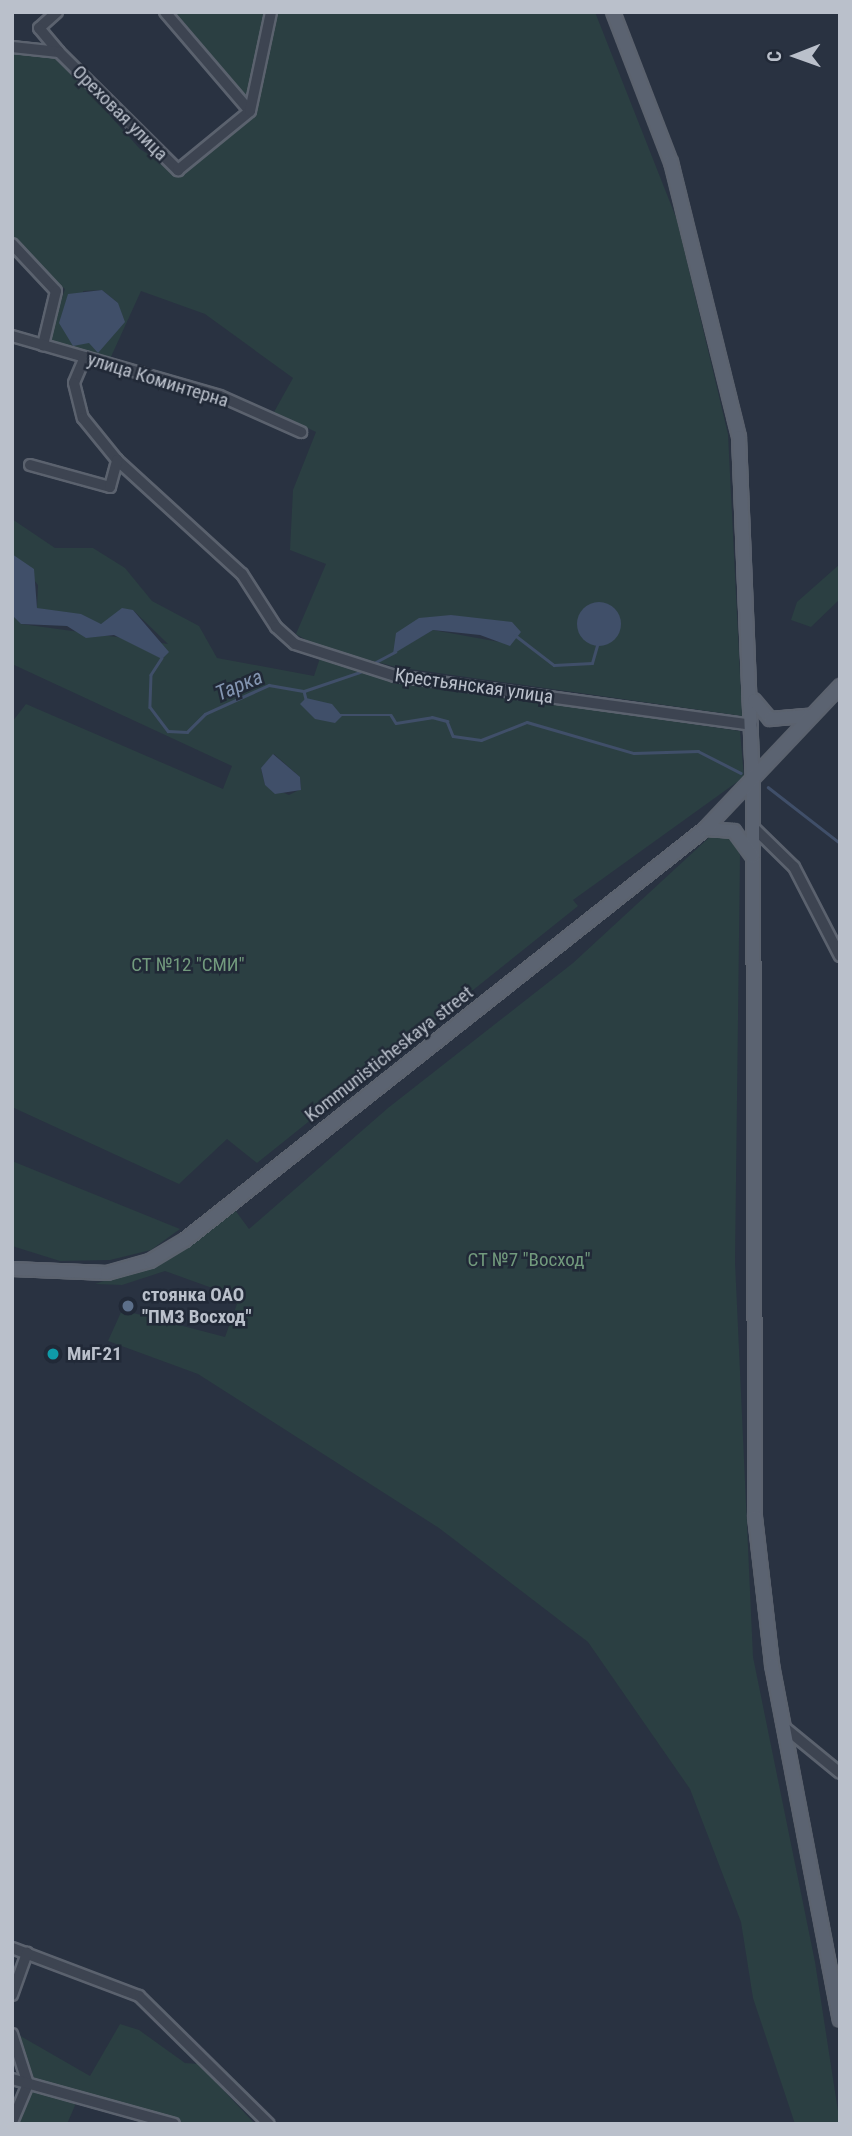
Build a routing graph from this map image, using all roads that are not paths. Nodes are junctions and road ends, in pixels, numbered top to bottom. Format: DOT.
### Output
graph roads {
  1 [pos="57,12"];
  2 [pos="165,12"];
  3 [pos="271,12"];
  4 [pos="612,12"];
  5 [pos="12,47"];
  6 [pos="59,52"];
  7 [pos="250,111"];
  8 [pos="12,244"];
  9 [pos="12,336"];
  10 [pos="43,345"];
  11 [pos="85,357"];
  12 [pos="301,432"];
  13 [pos="117,460"];
  14 [pos="30,464"];
  15 [pos="840,686"];
  16 [pos="751,694"];
  17 [pos="825,702"];
  18 [pos="752,725"];
  19 [pos="753,779"];
  20 [pos="753,827"];
  21 [pos="705,829"];
  22 [pos="752,857"];
  23 [pos="840,956"];
  24 [pos="12,1269"];
  25 [pos="784,1727"];
  26 [pos="840,1773"];
  27 [pos="12,1948"];
  28 [pos="27,1954"];
  29 [pos="12,1995"];
  30 [pos="840,2020"];
  31 [pos="12,2034"];
  32 [pos="12,2079"];
  33 [pos="28,2084"];
  34 [pos="16,2109"];
  35 [pos="153,2121"];
  36 [pos="12,2122"];
  37 [pos="19,2124"];
  38 [pos="174,2124"];
  39 [pos="269,2124"];
  1 -- 6 [label="street"];
  2 -- 7 [label="street"];
  3 -- 7 [label="street"];
  4 -- 16 [label="main road"];
  5 -- 6 [label="street, Ореховая улица"];
  6 -- 7 [label="street, Ореховая улица"];
  8 -- 10 [label="street"];
  9 -- 10 [label="street, улица Коминтерна"];
  10 -- 11 [label="street, улица Коминтерна"];
  11 -- 12 [label="street, улица Коминтерна"];
  11 -- 13 [label="street, Крестьянская улица"];
  13 -- 14 [label="street"];
  13 -- 18 [label="street, Крестьянская улица"];
  15 -- 17 [label="main road"];
  16 -- 17 [label="main road"];
  16 -- 18 [label="main road"];
  17 -- 19 [label="main road, Kommunisticheskaya street"];
  18 -- 19 [label="main road"];
  19 -- 20 [label="main road"];
  19 -- 21 [label="main road, Kommunisticheskaya street"];
  20 -- 22 [label="main road"];
  20 -- 23 [label="street"];
  21 -- 22 [label="main road"];
  21 -- 24 [label="main road, Kommunisticheskaya street"];
  22 -- 25 [label="main road"];
  25 -- 26 [label="street"];
  25 -- 30 [label="main road"];
  27 -- 28 [label="street"];
  28 -- 29 [label="street"];
  28 -- 39 [label="street"];
  31 -- 33 [label="street"];
  32 -- 33 [label="street"];
  33 -- 34 [label="street"];
  33 -- 35 [label="street"];
  34 -- 36 [label="street"];
  34 -- 37 [label="street"];
  35 -- 38 [label="street"];
}
